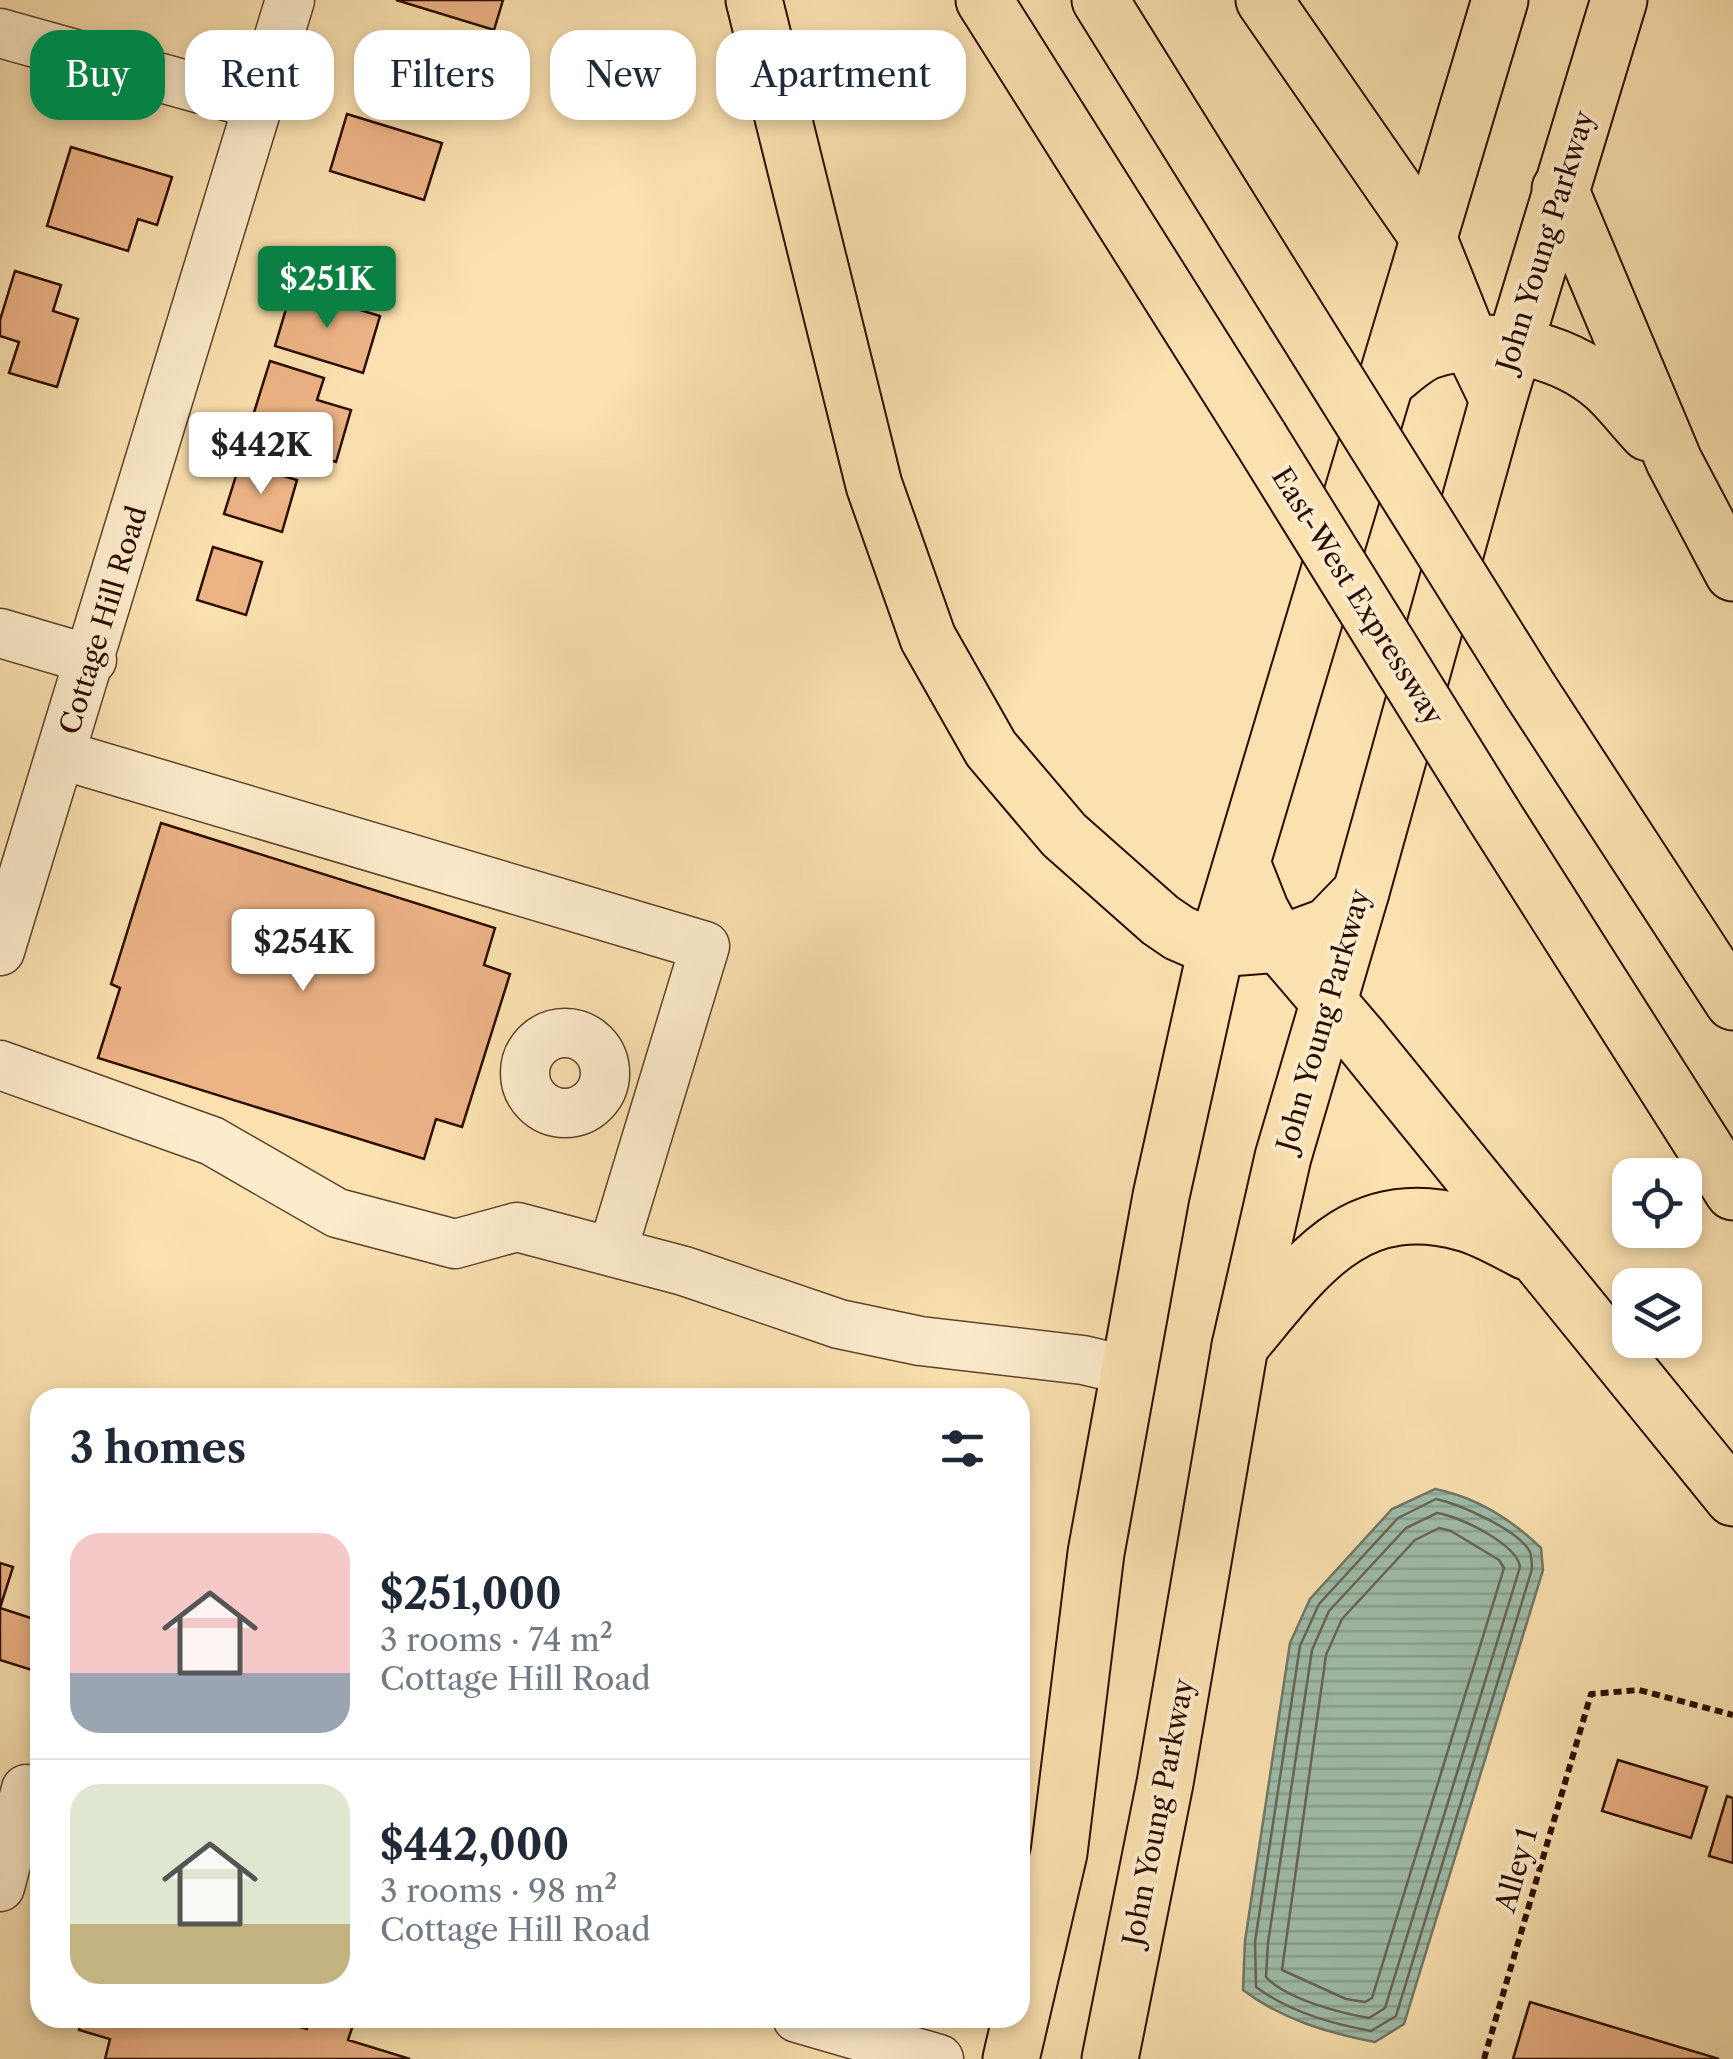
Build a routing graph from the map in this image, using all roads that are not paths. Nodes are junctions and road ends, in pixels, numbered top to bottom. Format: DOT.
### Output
graph roads {
  1 [pos="290,0"];
  2 [pos="754,0"];
  3 [pos="984,0"];
  4 [pos="1100,0"];
  5 [pos="1264,0"];
  6 [pos="1500,0"];
  7 [pos="1619,0"];
  8 [pos="281,30"];
  9 [pos="0,33"];
  10 [pos="185,85"];
  11 [pos="254,120"];
  12 [pos="1560,189"];
  13 [pos="1428,237"];
  14 [pos="1492,343"];
  15 [pos="1384,383"];
  16 [pos="1674,461"];
  17 [pos="1733,574"];
  18 [pos="0,634"];
  19 [pos="92,660"];
  20 [pos="62,755"];
  21 [pos="1242,863"];
  22 [pos="1361,892"];
  23 [pos="1279,944"];
  24 [pos="1216,950"];
  25 [pos="0,951"];
  26 [pos="1326,1000"];
  27 [pos="1733,1002"];
  28 [pos="0,1064"];
  29 [pos="602,1088"];
  30 [pos="657,1104"];
  31 [pos="1733,1192"];
  32 [pos="612,1252"];
  33 [pos="1534,1255"];
  34 [pos="1240,1346"];
  35 [pos="1130,1371"];
  36 [pos="1733,1498"];
  37 [pos="22,1788"];
  38 [pos="0,1887"];
  39 [pos="1030,1980"];
  40 [pos="832,2028"];
  41 [pos="1019,2028"];
  42 [pos="939,2059"];
  43 [pos="1012,2059"];
  44 [pos="1110,2059"];
  1 -- 8 [label="street, Cottage Hill Road"];
  2 -- 24 [label="main road"];
  3 -- 31 [label="main road, East-West Expressway, bridge"];
  4 -- 27 [label="main road, bridge"];
  5 -- 13 [label="main road"];
  6 -- 13 [label="main road"];
  7 -- 12 [label="main road, John Young Parkway"];
  9 -- 10 [label="street"];
  11 -- 19 [label="street, Cottage Hill Road"];
  12 -- 14 [label="main road, John Young Parkway"];
  12 -- 16 [label="main road"];
  13 -- 14 [label="main road"];
  13 -- 15 [label="main road"];
  14 -- 15 [label="main road"];
  14 -- 16 [label="main road"];
  14 -- 22 [label="main road, John Young Parkway"];
  15 -- 21 [label="main road"];
  16 -- 17 [label="main road"];
  18 -- 19 [label="street"];
  19 -- 20 [label="street, Cottage Hill Road"];
  20 -- 25 [label="street, Cottage Hill Road"];
  20 -- 30 [label="street"];
  21 -- 23 [label="main road"];
  21 -- 24 [label="main road"];
  22 -- 23 [label="main road"];
  22 -- 26 [label="main road, John Young Parkway"];
  23 -- 24 [label="main road"];
  23 -- 26 [label="main road"];
  24 -- 35 [label="main road"];
  26 -- 33 [label="main road"];
  26 -- 34 [label="main road, John Young Parkway"];
  28 -- 32 [label="street"];
  29 -- 30 [label="street"];
  30 -- 32 [label="street"];
  32 -- 35 [label="street"];
  33 -- 34 [label="main road"];
  33 -- 36 [label="main road"];
  34 -- 44 [label="main road, John Young Parkway"];
  35 -- 39 [label="main road"];
  37 -- 38 [label="street"];
  40 -- 42 [label="street"];
  41 -- 43 [label="main road"];
}
